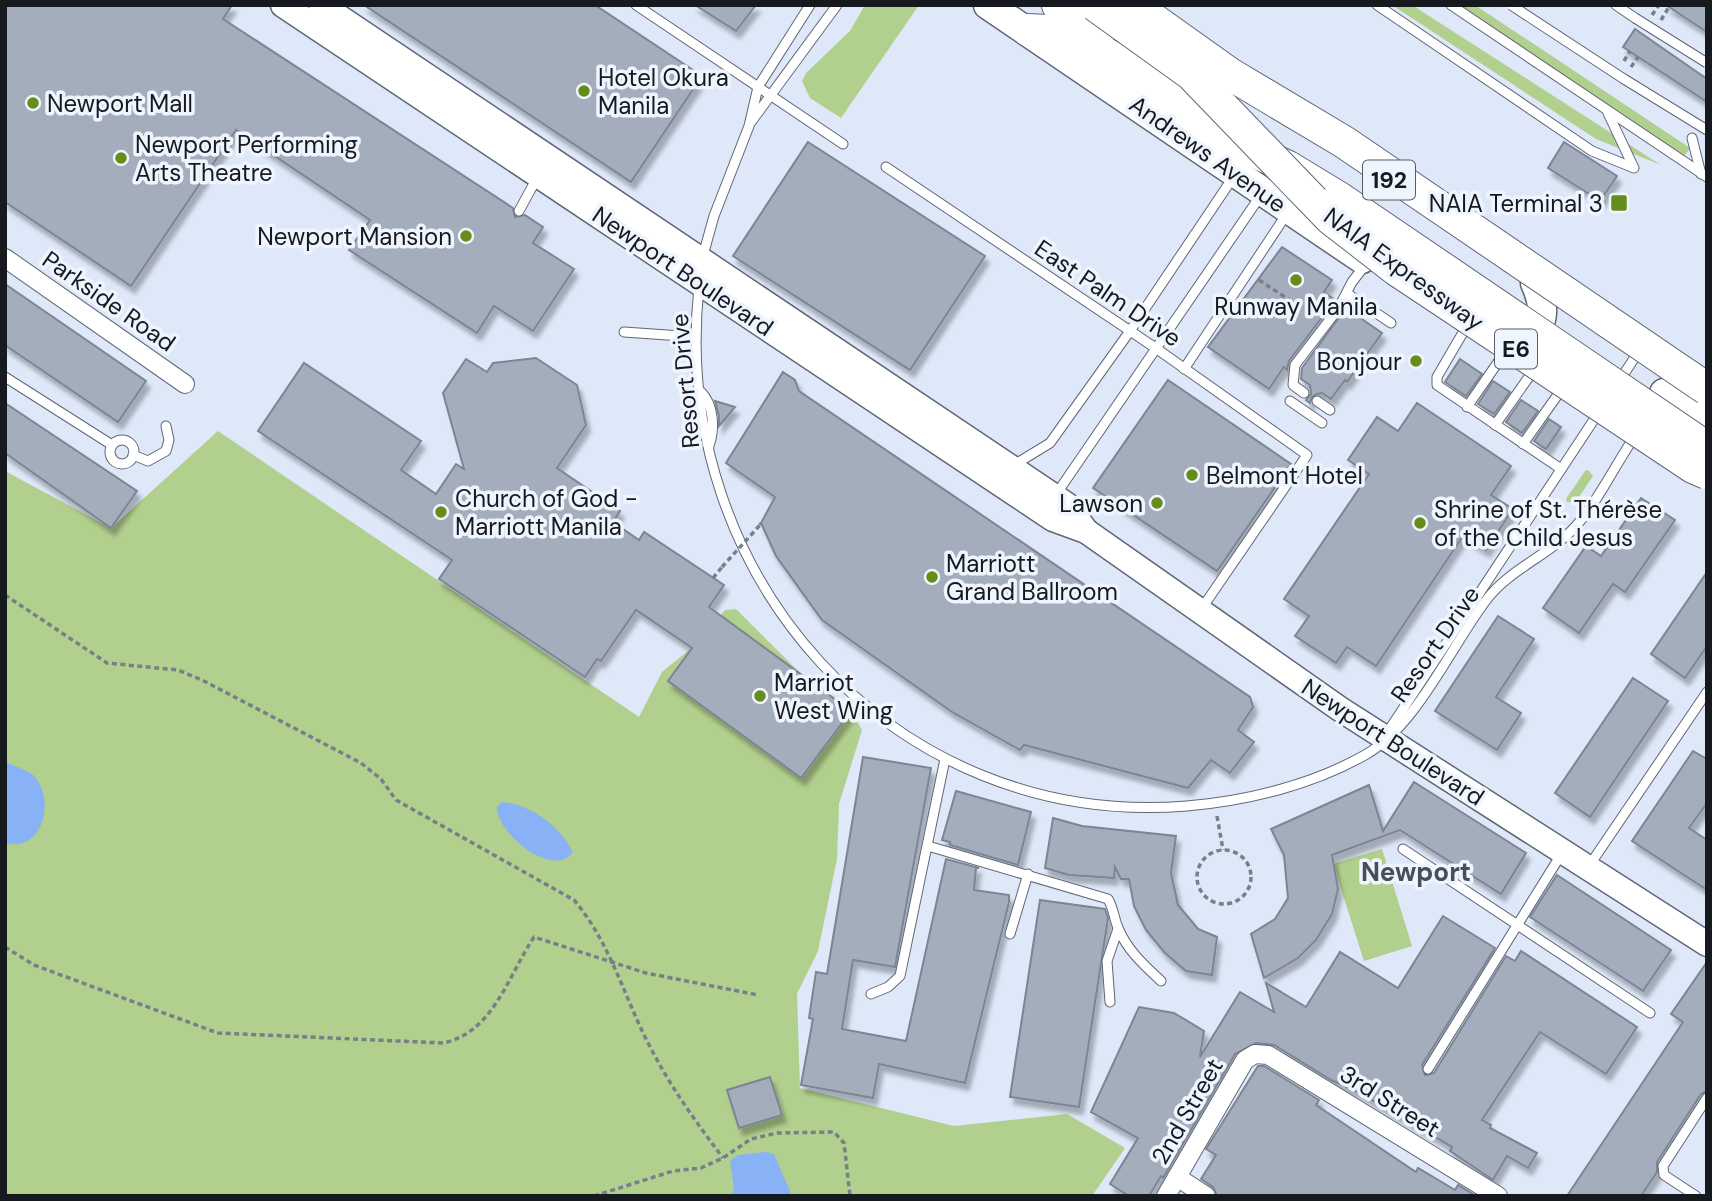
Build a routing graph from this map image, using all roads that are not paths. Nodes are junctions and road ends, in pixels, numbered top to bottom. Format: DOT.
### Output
graph roads {
  1 [pos="283,5"];
  2 [pos="321,5"];
  3 [pos="636,5"];
  4 [pos="810,5"];
  5 [pos="837,5"];
  6 [pos="988,5"];
  7 [pos="1058,5"];
  8 [pos="1095,5"];
  9 [pos="1133,5"];
  10 [pos="1142,5"];
  11 [pos="1377,5"];
  12 [pos="1451,5"];
  13 [pos="1511,5"];
  14 [pos="1616,5"];
  15 [pos="1028,30"];
  16 [pos="1707,62"];
  17 [pos="758,87"];
  18 [pos="772,97"];
  19 [pos="1606,111"];
  20 [pos="470,117"];
  21 [pos="749,125"];
  22 [pos="1707,130"];
  23 [pos="1692,138"];
  24 [pos="844,144"];
  25 [pos="544,166"];
  26 [pos="886,167"];
  27 [pos="1235,174"];
  28 [pos="1704,175"];
  29 [pos="1343,191"];
  30 [pos="585,193"];
  31 [pos="1262,193"];
  32 [pos="1289,210"];
  33 [pos="519,211"];
  34 [pos="5,258"];
  35 [pos="702,258"];
  36 [pos="1367,263"];
  37 [pos="1535,282"];
  38 [pos="699,284"];
  39 [pos="1348,294"];
  40 [pos="1391,323"];
  41 [pos="1465,329"];
  42 [pos="1130,331"];
  43 [pos="624,332"];
  44 [pos="696,337"];
  45 [pos="1157,349"];
  46 [pos="1497,352"];
  47 [pos="1637,354"];
  48 [pos="1184,369"];
  49 [pos="1531,374"];
  50 [pos="5,377"];
  51 [pos="185,384"];
  52 [pos="1666,389"];
  53 [pos="1707,389"];
  54 [pos="1304,393"];
  55 [pos="1559,393"];
  56 [pos="1707,400"];
  57 [pos="1290,401"];
  58 [pos="1317,401"];
  59 [pos="1467,407"];
  60 [pos="1330,410"];
  61 [pos="1596,416"];
  62 [pos="1322,423"];
  63 [pos="1707,423"];
  64 [pos="1495,425"];
  65 [pos="166,426"];
  66 [pos="1707,430"];
  67 [pos="1632,440"];
  68 [pos="1523,444"];
  69 [pos="112,445"];
  70 [pos="1707,449"];
  71 [pos="133,455"];
  72 [pos="1010,467"];
  73 [pos="1561,469"];
  74 [pos="1707,473"];
  75 [pos="1707,491"];
  76 [pos="1055,497"];
  77 [pos="1086,531"];
  78 [pos="1481,589"];
  79 [pos="1490,595"];
  80 [pos="1199,612"];
  81 [pos="1707,692"];
  82 [pos="1385,738"];
  83 [pos="945,759"];
  84 [pos="928,846"];
  85 [pos="1403,849"];
  86 [pos="1563,851"];
  87 [pos="1588,868"];
  88 [pos="1028,874"];
  89 [pos="1518,925"];
  90 [pos="1118,929"];
  91 [pos="1010,934"];
  92 [pos="1707,944"];
  93 [pos="1161,981"];
  94 [pos="871,994"];
  95 [pos="1110,1002"];
  96 [pos="1650,1013"];
  97 [pos="1255,1054"];
  98 [pos="1428,1069"];
  99 [pos="1707,1098"];
  100 [pos="1177,1177"];
  101 [pos="1166,1196"];
  102 [pos="1206,1196"];
  103 [pos="1498,1196"];
  104 [pos="1696,1196"];
  1 -- 20 [label="street, Newport Boulevard"];
  2 -- 20 [label="street, Newport Boulevard"];
  3 -- 17 [label="lane"];
  4 -- 17 [label="lane, Resort Drive"];
  5 -- 18 [label="lane, Resort Drive"];
  6 -- 15 [label="main road, Andrews Avenue"];
  7 -- 29 [label="highway"];
  8 -- 74 [label="highway, NAIA Expressway / E6, bridge"];
  9 -- 53 [label="highway, bridge"];
  10 -- 37 [label="main road, 192"];
  11 -- 19 [label="lane"];
  12 -- 19 [label="lane"];
  13 -- 22 [label="lane, bridge"];
  14 -- 16 [label="lane, bridge"];
  15 -- 27 [label="main road, Andrews Avenue"];
  15 -- 29 [label="highway"];
  17 -- 18 [label="lane"];
  17 -- 21 [label="lane, Resort Drive"];
  18 -- 21 [label="lane, Resort Drive"];
  18 -- 24 [label="lane"];
  19 -- 28 [label="lane"];
  20 -- 25 [label="street, Newport Boulevard"];
  21 -- 35 [label="lane, Resort Drive"];
  23 -- 28 [label="lane"];
  25 -- 30 [label="street, Newport Boulevard"];
  25 -- 33 [label="lane"];
  26 -- 42 [label="lane, East Palm Drive"];
  27 -- 31 [label="main road, Andrews Avenue"];
  27 -- 42 [label="lane"];
  29 -- 66 [label="highway"];
  29 -- 70 [label="highway, bridge"];
  30 -- 35 [label="street, Newport Boulevard"];
  30 -- 38 [label="street, Newport Boulevard"];
  31 -- 32 [label="main road, Andrews Avenue"];
  31 -- 45 [label="lane"];
  32 -- 36 [label="main road, Andrews Avenue"];
  32 -- 48 [label="lane"];
  34 -- 51 [label="street, Parkside Road"];
  35 -- 38 [label="lane, Resort Drive"];
  35 -- 72 [label="street, Newport Boulevard"];
  36 -- 39 [label="lane"];
  36 -- 41 [label="main road, Andrews Avenue"];
  37 -- 46 [label="main road"];
  37 -- 47 [label="main road, 192"];
  38 -- 44 [label="lane, Resort Drive"];
  38 -- 77 [label="street, Newport Boulevard"];
  39 -- 40 [label="lane"];
  39 -- 54 [label="lane"];
  41 -- 46 [label="main road, Andrews Avenue"];
  41 -- 59 [label="lane"];
  42 -- 45 [label="lane, East Palm Drive"];
  42 -- 72 [label="lane"];
  43 -- 44 [label="lane"];
  44 -- 83 [label="lane, Resort Drive"];
  45 -- 48 [label="lane, East Palm Drive"];
  45 -- 76 [label="lane"];
  46 -- 49 [label="main road, Andrews Avenue"];
  46 -- 59 [label="lane"];
  47 -- 56 [label="main road, 192"];
  47 -- 61 [label="lane, Resort Drive"];
  48 -- 80 [label="lane, East Palm Drive"];
  49 -- 55 [label="main road, Andrews Avenue"];
  49 -- 64 [label="lane"];
  50 -- 69 [label="lane"];
  52 -- 63 [label="main road"];
  52 -- 67 [label="lane, Resort Drive"];
  55 -- 61 [label="main road, Andrews Avenue"];
  55 -- 68 [label="lane"];
  57 -- 62 [label="lane"];
  58 -- 60 [label="lane"];
  59 -- 64 [label="lane"];
  61 -- 67 [label="main road, Andrews Avenue"];
  61 -- 73 [label="lane, Resort Drive"];
  64 -- 68 [label="lane"];
  65 -- 71 [label="lane"];
  67 -- 75 [label="main road, Andrews Avenue"];
  67 -- 79 [label="lane, Resort Drive"];
  68 -- 73 [label="lane"];
  69 -- 71 [label="lane"];
  69 -- 71 [label="lane"];
  72 -- 76 [label="street, Newport Boulevard"];
  73 -- 78 [label="lane, Resort Drive"];
  76 -- 77 [label="street, Newport Boulevard"];
  77 -- 80 [label="street, Newport Boulevard"];
  78 -- 79 [label="lane"];
  78 -- 82 [label="lane, Resort Drive"];
  79 -- 82 [label="lane, Resort Drive"];
  80 -- 82 [label="street, Newport Boulevard"];
  81 -- 87 [label="lane"];
  82 -- 83 [label="lane, Resort Drive"];
  82 -- 86 [label="street, Newport Boulevard"];
  83 -- 84 [label="lane"];
  84 -- 88 [label="lane"];
  84 -- 94 [label="lane"];
  85 -- 89 [label="lane"];
  86 -- 87 [label="street, Newport Boulevard"];
  86 -- 89 [label="lane"];
  87 -- 92 [label="street, Newport Boulevard"];
  88 -- 90 [label="lane"];
  88 -- 91 [label="lane"];
  89 -- 96 [label="lane"];
  89 -- 98 [label="lane"];
  90 -- 93 [label="lane"];
  90 -- 95 [label="lane"];
  97 -- 100 [label="street, 2nd Street"];
  97 -- 103 [label="street, 3rd Street"];
  99 -- 104 [label="lane"];
  100 -- 101 [label="street, 2nd Street"];
  100 -- 102 [label="street"];
}
